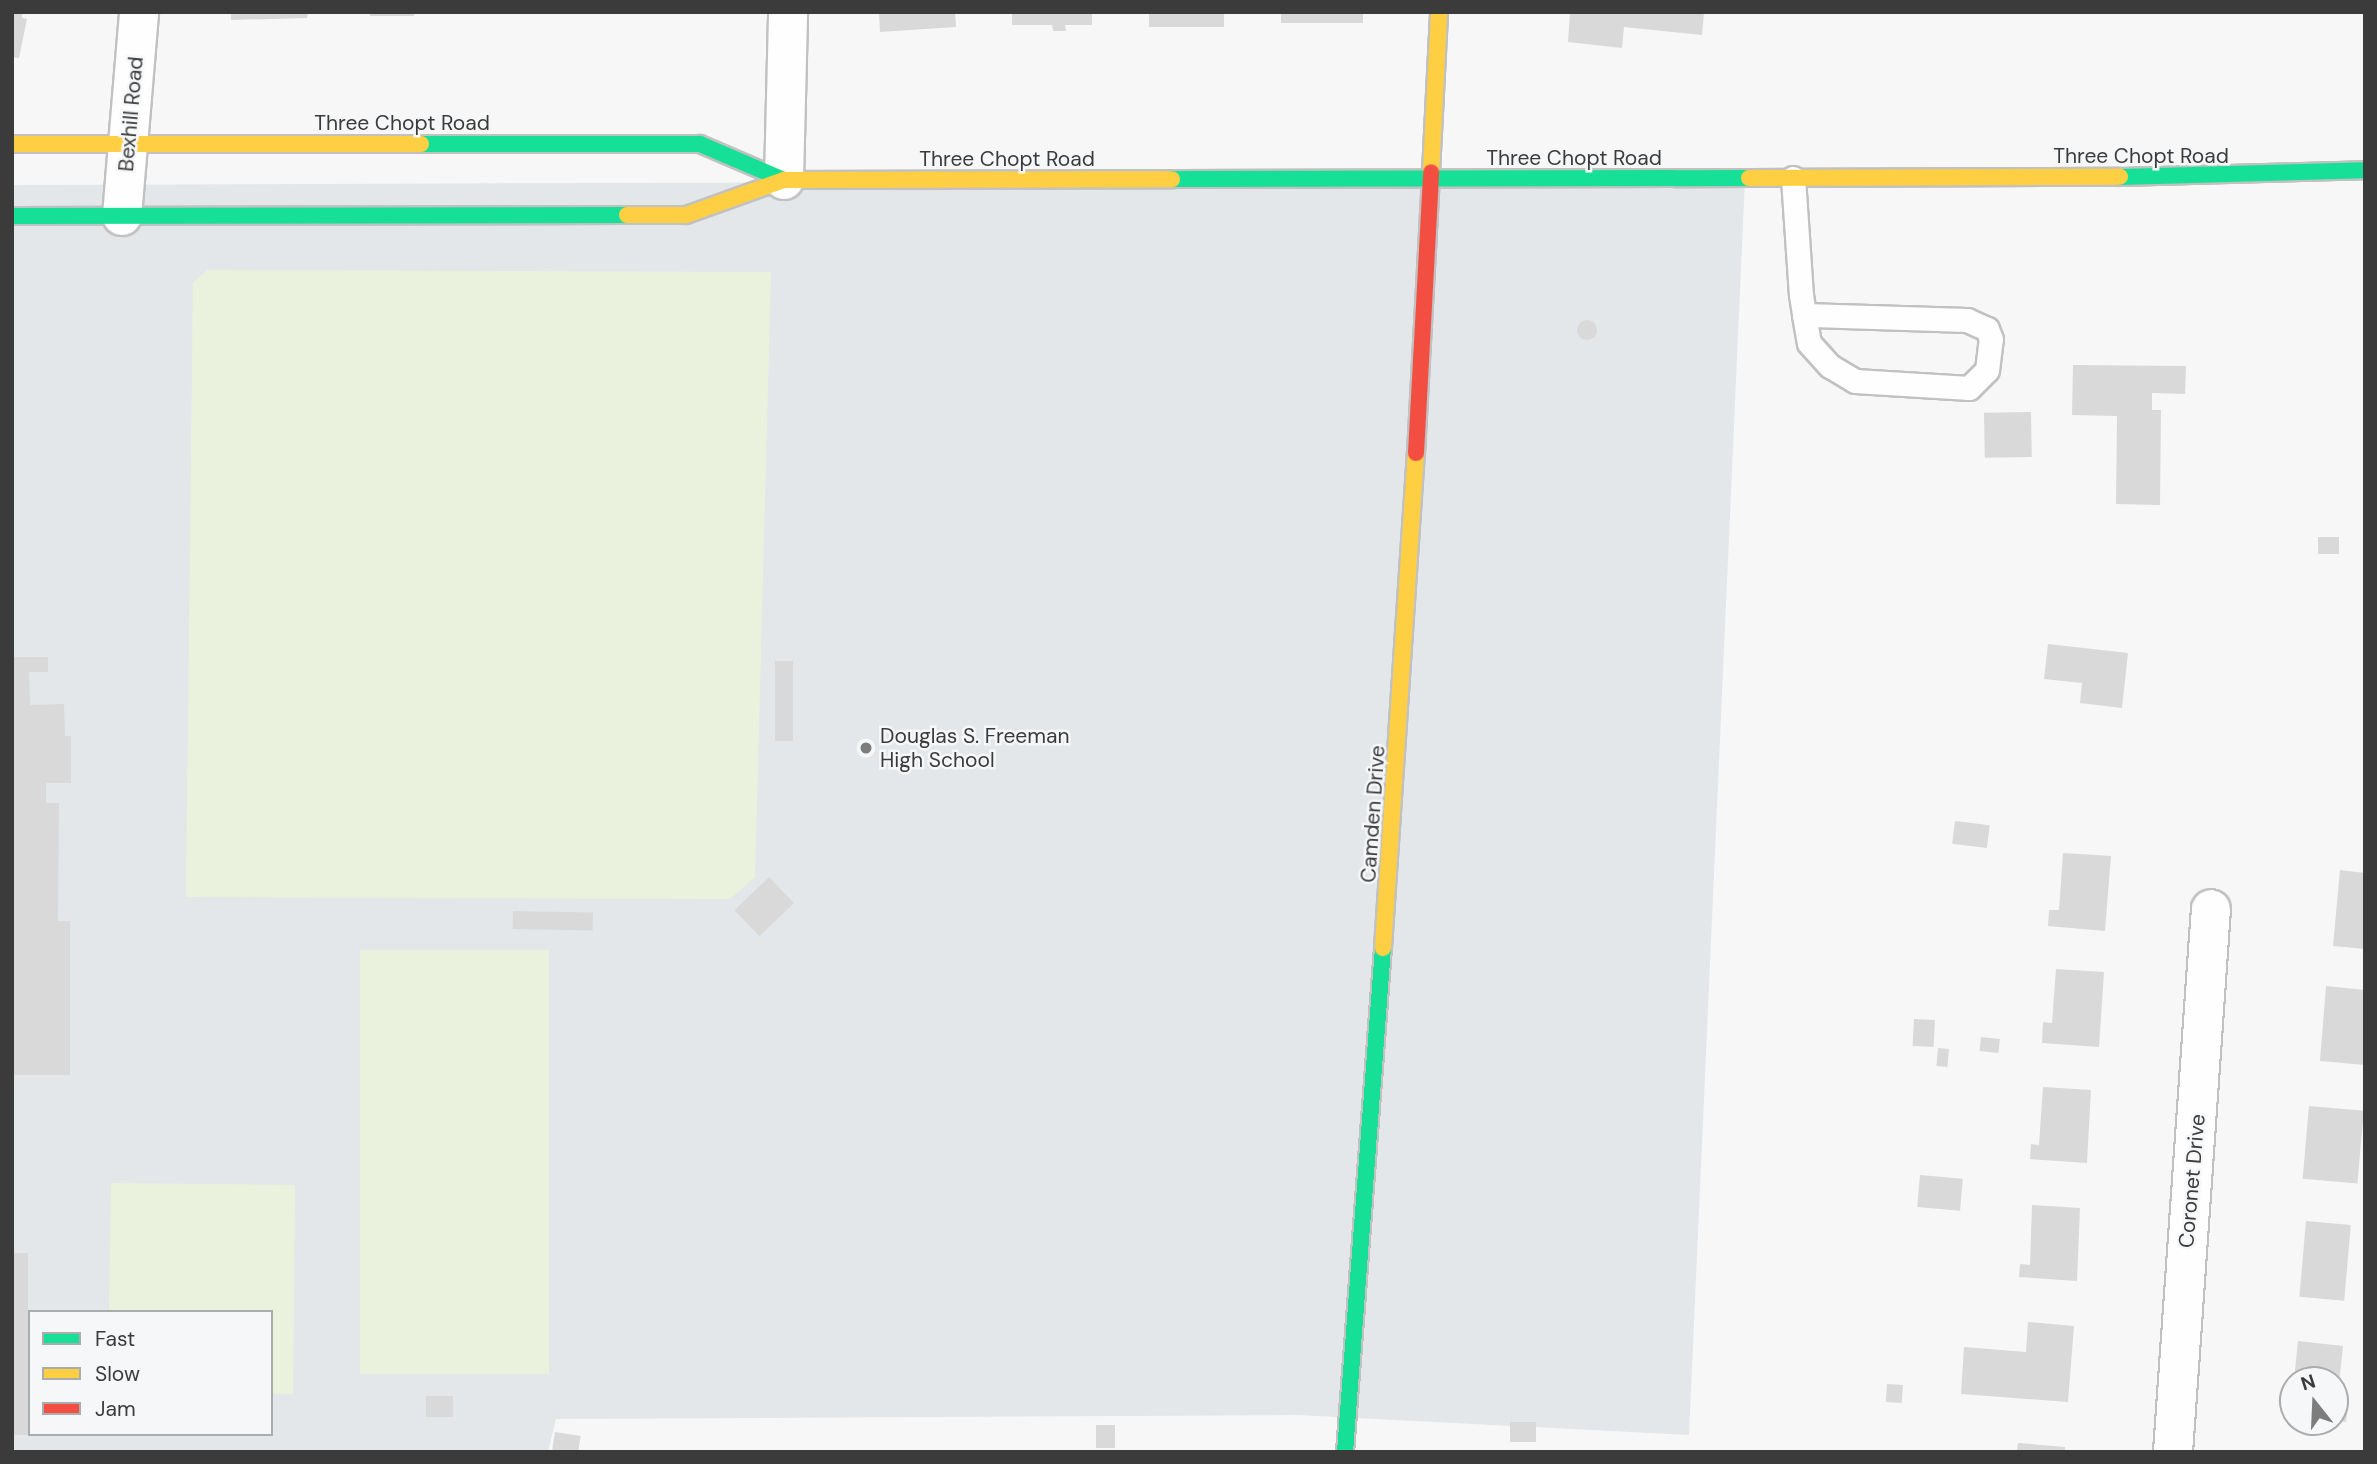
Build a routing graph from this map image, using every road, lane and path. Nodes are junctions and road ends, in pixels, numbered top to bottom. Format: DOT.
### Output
graph roads {
  1 [pos="139,12"];
  2 [pos="788,12"];
  3 [pos="1439,12"];
  4 [pos="12,144"];
  5 [pos="130,144"];
  6 [pos="2365,170"];
  7 [pos="1793,178"];
  8 [pos="1429,179"];
  9 [pos="784,180"];
  10 [pos="12,216"];
  11 [pos="122,216"];
  12 [pos="1804,315"];
  13 [pos="2211,909"];
  14 [pos="1345,1452"];
  15 [pos="2173,1452"];
  1 -- 5 [label="street, Bexhill Road"];
  2 -- 9 [label="street"];
  3 -- 8 [label="main road, Camden Drive"];
  4 -- 5 [label="main road, Three Chopt Road"];
  5 -- 9 [label="main road, Three Chopt Road"];
  5 -- 11 [label="street, Bexhill Road"];
  6 -- 7 [label="main road, Three Chopt Road"];
  7 -- 8 [label="main road, Three Chopt Road"];
  7 -- 12 [label="lane"];
  8 -- 9 [label="main road, Three Chopt Road"];
  8 -- 14 [label="main road, Camden Drive"];
  9 -- 11 [label="main road, Three Chopt Road"];
  10 -- 11 [label="main road, Three Chopt Road"];
  12 -- 12 [label="lane"];
  13 -- 15 [label="street, Coronet Drive"];
}
